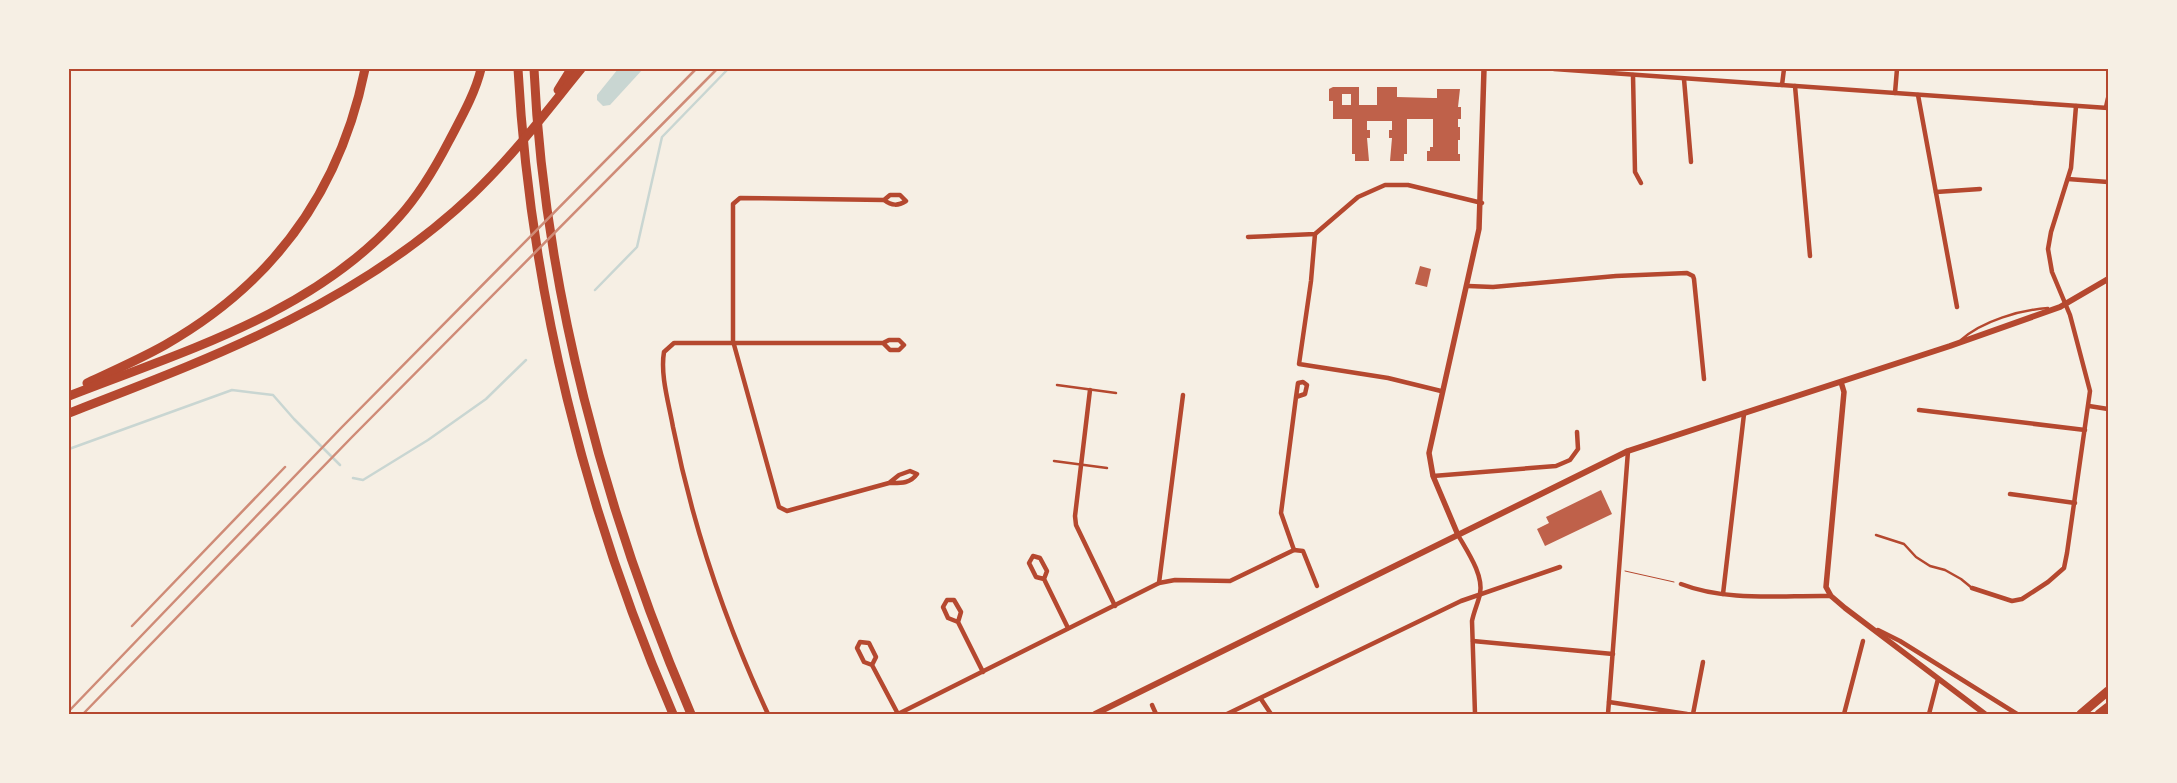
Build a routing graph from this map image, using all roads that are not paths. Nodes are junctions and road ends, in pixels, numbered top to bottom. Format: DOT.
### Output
graph roads {
  1 [pos="365,69"];
  2 [pos="481,69"];
  3 [pos="518,69"];
  4 [pos="534,69"];
  5 [pos="570,69"];
  6 [pos="581,69"];
  7 [pos="1484,69"];
  8 [pos="1554,69"];
  9 [pos="1784,69"];
  10 [pos="1897,69"];
  11 [pos="1633,74"];
  12 [pos="1684,78"];
  13 [pos="1782,85"];
  14 [pos="1795,86"];
  15 [pos="1895,93"];
  16 [pos="1918,95"];
  17 [pos="2108,98"];
  18 [pos="2076,106"];
  19 [pos="2107,108"];
  20 [pos="525,141"];
  21 [pos="1691,162"];
  22 [pos="2068,179"];
  23 [pos="2108,182"];
  24 [pos="1641,183"];
  25 [pos="1980,189"];
  26 [pos="1936,192"];
  27 [pos="884,200"];
  28 [pos="1482,202"];
  29 [pos="1315,234"];
  30 [pos="1248,236"];
  31 [pos="1810,256"];
  32 [pos="2108,278"];
  33 [pos="1468,286"];
  34 [pos="2063,306"];
  35 [pos="1957,307"];
  36 [pos="733,342"];
  37 [pos="883,343"];
  38 [pos="1704,379"];
  39 [pos="1841,382"];
  40 [pos="1057,385"];
  41 [pos="1090,390"];
  42 [pos="1441,391"];
  43 [pos="1116,393"];
  44 [pos="69,394"];
  45 [pos="1183,395"];
  46 [pos="1296,397"];
  47 [pos="2089,406"];
  48 [pos="2108,409"];
  49 [pos="1919,410"];
  50 [pos="69,413"];
  51 [pos="1744,414"];
  52 [pos="2085,430"];
  53 [pos="1576,432"];
  54 [pos="1628,452"];
  55 [pos="1054,461"];
  56 [pos="1080,465"];
  57 [pos="1107,468"];
  58 [pos="1433,476"];
  59 [pos="889,483"];
  60 [pos="2010,494"];
  61 [pos="2075,503"];
  62 [pos="1458,534"];
  63 [pos="1876,536"];
  64 [pos="1294,550"];
  65 [pos="1560,568"];
  66 [pos="1044,579"];
  67 [pos="1159,583"];
  68 [pos="1681,584"];
  69 [pos="1317,586"];
  70 [pos="1972,588"];
  71 [pos="1480,594"];
  72 [pos="1723,594"];
  73 [pos="1831,596"];
  74 [pos="1115,606"];
  75 [pos="958,622"];
  76 [pos="1870,626"];
  77 [pos="1068,628"];
  78 [pos="1473,641"];
  79 [pos="1863,642"];
  80 [pos="1613,654"];
  81 [pos="1704,662"];
  82 [pos="872,665"];
  83 [pos="983,672"];
  84 [pos="1938,679"];
  85 [pos="2108,692"];
  86 [pos="1261,699"];
  87 [pos="1609,702"];
  88 [pos="1152,705"];
  89 [pos="2108,707"];
  90 [pos="673,714"];
  91 [pos="691,714"];
  92 [pos="768,714"];
  93 [pos="898,714"];
  94 [pos="1095,714"];
  95 [pos="1156,714"];
  96 [pos="1227,714"];
  97 [pos="1271,714"];
  98 [pos="1474,714"];
  99 [pos="1608,714"];
  100 [pos="1687,714"];
  101 [pos="1693,714"];
  102 [pos="1844,714"];
  103 [pos="1929,714"];
  104 [pos="1985,714"];
  105 [pos="2017,714"];
  106 [pos="2081,714"];
  107 [pos="2099,714"];
  1 -- 44 [label="highway"];
  2 -- 44 [label="highway"];
  3 -- 90 [label="highway"];
  4 -- 91 [label="highway"];
  5 -- 20 [label="highway"];
  6 -- 20 [label="highway"];
  7 -- 28 [label="street"];
  8 -- 11 [label="street"];
  9 -- 13 [label="street"];
  10 -- 15 [label="street"];
  11 -- 12 [label="street"];
  11 -- 24 [label="street"];
  12 -- 13 [label="street"];
  12 -- 21 [label="street"];
  13 -- 14 [label="street"];
  14 -- 15 [label="street"];
  14 -- 31 [label="street"];
  15 -- 16 [label="street"];
  16 -- 18 [label="street"];
  16 -- 26 [label="street"];
  17 -- 19 [label="street"];
  18 -- 19 [label="street"];
  18 -- 22 [label="street"];
  20 -- 50 [label="highway"];
  22 -- 23 [label="street"];
  22 -- 34 [label="street"];
  25 -- 26 [label="street"];
  26 -- 35 [label="street"];
  27 -- 36 [label="street"];
  28 -- 29 [label="street"];
  28 -- 33 [label="street"];
  29 -- 30 [label="street"];
  29 -- 42 [label="street"];
  32 -- 34 [label="main road"];
  33 -- 38 [label="street"];
  33 -- 42 [label="street"];
  34 -- 39 [label="main road"];
  34 -- 47 [label="street"];
  36 -- 37 [label="street"];
  36 -- 59 [label="street"];
  36 -- 92 [label="street"];
  39 -- 51 [label="main road"];
  39 -- 73 [label="street"];
  40 -- 41 [label="lane"];
  41 -- 43 [label="lane"];
  41 -- 56 [label="street"];
  42 -- 58 [label="street"];
  45 -- 67 [label="street"];
  46 -- 64 [label="street"];
  47 -- 48 [label="street"];
  47 -- 52 [label="street"];
  49 -- 52 [label="street"];
  51 -- 54 [label="main road"];
  51 -- 72 [label="street"];
  52 -- 61 [label="street"];
  53 -- 58 [label="street"];
  54 -- 62 [label="main road"];
  54 -- 80 [label="street"];
  55 -- 56 [label="lane"];
  56 -- 57 [label="lane"];
  56 -- 74 [label="street"];
  58 -- 62 [label="street"];
  59 -- 59 [label="street"];
  60 -- 61 [label="street"];
  61 -- 70 [label="street"];
  62 -- 71 [label="street"];
  62 -- 94 [label="main road"];
  63 -- 70 [label="lane"];
  64 -- 67 [label="street"];
  64 -- 69 [label="street"];
  65 -- 71 [label="street"];
  66 -- 66 [label="street"];
  66 -- 77 [label="street"];
  67 -- 74 [label="street"];
  68 -- 72 [label="street"];
  71 -- 78 [label="street"];
  71 -- 86 [label="street"];
  72 -- 73 [label="street"];
  73 -- 76 [label="street"];
  74 -- 77 [label="street"];
  75 -- 75 [label="street"];
  75 -- 83 [label="street"];
  76 -- 84 [label="street"];
  76 -- 105 [label="street"];
  77 -- 83 [label="street"];
  78 -- 80 [label="street"];
  78 -- 98 [label="street"];
  79 -- 102 [label="street"];
  80 -- 87 [label="street"];
  81 -- 101 [label="street"];
  82 -- 82 [label="street"];
  82 -- 93 [label="street"];
  83 -- 93 [label="street"];
  84 -- 103 [label="street"];
  84 -- 104 [label="street"];
  85 -- 106 [label="highway"];
  86 -- 96 [label="street"];
  86 -- 97 [label="street"];
  87 -- 99 [label="street"];
  87 -- 100 [label="street"];
  88 -- 95 [label="street"];
  89 -- 107 [label="highway"];
}
